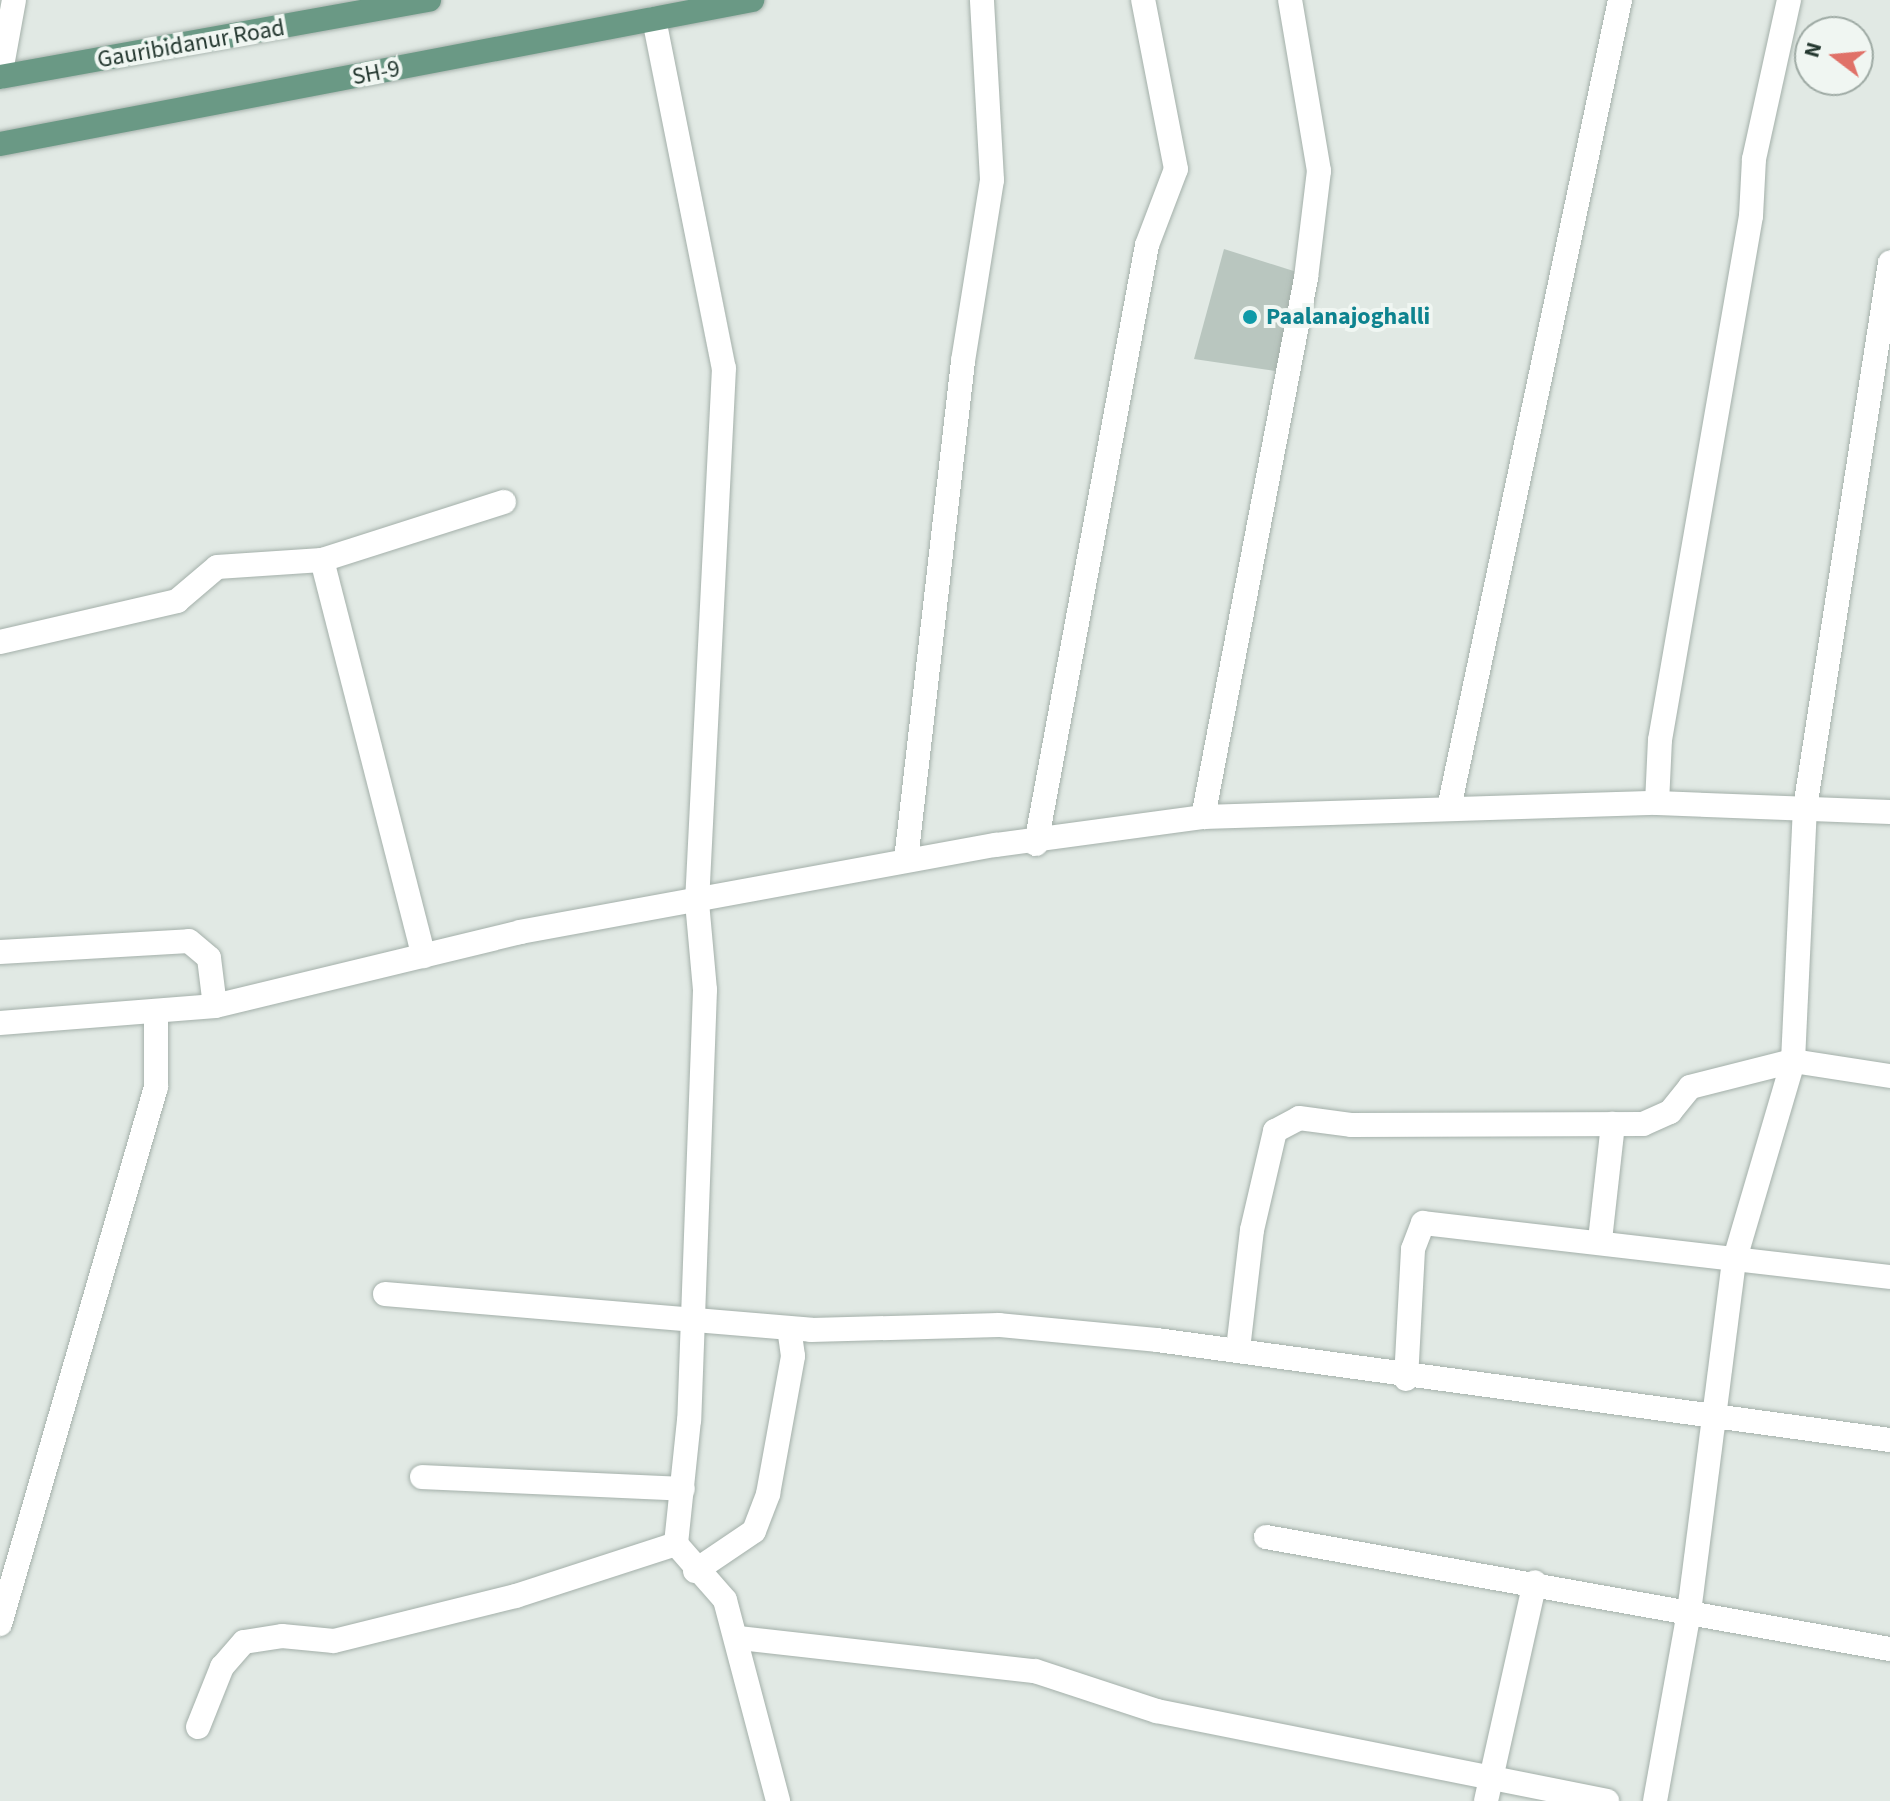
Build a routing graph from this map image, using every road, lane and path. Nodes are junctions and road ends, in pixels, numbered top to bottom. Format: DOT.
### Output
graph roads {
  1 [pos="14,0"];
  2 [pos="429,0"];
  3 [pos="752,0"];
  4 [pos="982,0"];
  5 [pos="1143,0"];
  6 [pos="1290,0"];
  7 [pos="1620,0"];
  8 [pos="1789,0"];
  9 [pos="654,19"];
  10 [pos="0,77"];
  11 [pos="0,144"];
  12 [pos="1890,263"];
  13 [pos="504,502"];
  14 [pos="322,560"];
  15 [pos="0,642"];
  16 [pos="1657,803"];
  17 [pos="1449,808"];
  18 [pos="1805,808"];
  19 [pos="1890,812"];
  20 [pos="1203,817"];
  21 [pos="1036,844"];
  22 [pos="906,860"];
  23 [pos="697,902"];
  24 [pos="0,952"];
  25 [pos="424,956"];
  26 [pos="215,1006"];
  27 [pos="156,1013"];
  28 [pos="0,1023"];
  29 [pos="1793,1061"];
  30 [pos="1890,1076"];
  31 [pos="1613,1124"];
  32 [pos="1600,1240"];
  33 [pos="1734,1262"];
  34 [pos="1890,1277"];
  35 [pos="385,1294"];
  36 [pos="690,1318"];
  37 [pos="789,1328"];
  38 [pos="1238,1349"];
  39 [pos="1406,1379"];
  40 [pos="1714,1419"];
  41 [pos="1890,1440"];
  42 [pos="422,1477"];
  43 [pos="683,1489"];
  44 [pos="1266,1537"];
  45 [pos="676,1544"];
  46 [pos="695,1571"];
  47 [pos="1535,1582"];
  48 [pos="1689,1612"];
  49 [pos="0,1624"];
  50 [pos="739,1638"];
  51 [pos="1890,1649"];
  52 [pos="198,1727"];
  53 [pos="1488,1790"];
  54 [pos="778,1801"];
  55 [pos="1607,1801"];
  56 [pos="1655,1801"];
  1 -- 10 [label="street"];
  2 -- 10 [label="main road, Gauribidanur Road"];
  3 -- 9 [label="main road, SH-9"];
  4 -- 22 [label="street"];
  5 -- 21 [label="street"];
  6 -- 20 [label="street"];
  7 -- 17 [label="street"];
  8 -- 16 [label="street"];
  9 -- 11 [label="main road, SH-9"];
  9 -- 23 [label="street"];
  12 -- 18 [label="street"];
  13 -- 14 [label="street"];
  14 -- 15 [label="street"];
  14 -- 25 [label="street"];
  16 -- 17 [label="street"];
  16 -- 18 [label="street"];
  17 -- 20 [label="street"];
  18 -- 19 [label="street"];
  18 -- 29 [label="street"];
  20 -- 21 [label="street"];
  21 -- 22 [label="street"];
  22 -- 23 [label="street"];
  23 -- 25 [label="street"];
  23 -- 36 [label="street"];
  24 -- 26 [label="street"];
  25 -- 26 [label="street"];
  26 -- 27 [label="street"];
  27 -- 28 [label="street"];
  27 -- 49 [label="street"];
  29 -- 30 [label="street"];
  29 -- 31 [label="street"];
  29 -- 33 [label="street"];
  31 -- 32 [label="street"];
  31 -- 38 [label="street"];
  32 -- 33 [label="street"];
  32 -- 39 [label="street"];
  33 -- 34 [label="street"];
  33 -- 40 [label="street"];
  35 -- 36 [label="street"];
  36 -- 37 [label="street"];
  36 -- 43 [label="street"];
  37 -- 38 [label="street"];
  37 -- 46 [label="street"];
  38 -- 39 [label="street"];
  39 -- 40 [label="street"];
  40 -- 41 [label="street"];
  40 -- 48 [label="street"];
  42 -- 43 [label="street"];
  43 -- 45 [label="street"];
  44 -- 47 [label="street"];
  45 -- 46 [label="street"];
  45 -- 52 [label="street"];
  46 -- 50 [label="street"];
  47 -- 48 [label="street"];
  47 -- 53 [label="street"];
  48 -- 51 [label="street"];
  48 -- 56 [label="street"];
  50 -- 53 [label="street"];
  50 -- 54 [label="street"];
  53 -- 55 [label="street"];
}
